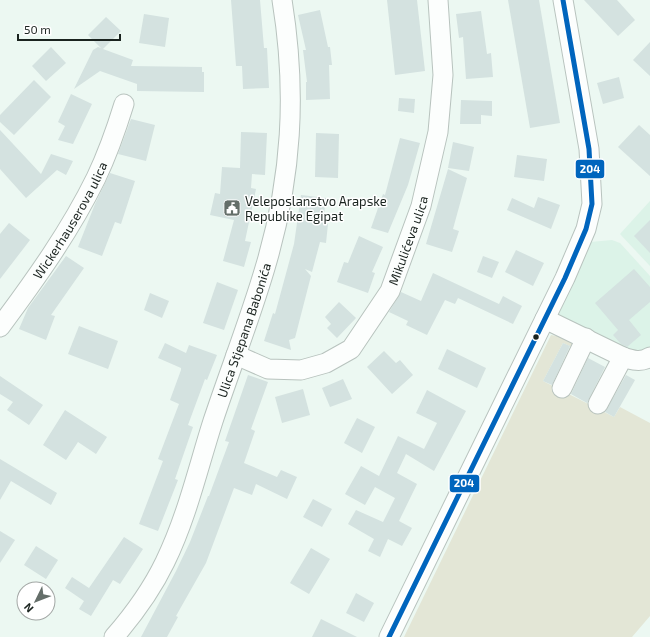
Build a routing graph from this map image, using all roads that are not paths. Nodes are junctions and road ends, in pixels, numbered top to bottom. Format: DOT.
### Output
graph roads {
  1 [pos="282,0"];
  2 [pos="438,0"];
  3 [pos="564,0"];
  4 [pos="124,104"];
  5 [pos="544,319"];
  6 [pos="0,327"];
  7 [pos="586,338"];
  8 [pos="236,355"];
  9 [pos="623,357"];
  10 [pos="650,357"];
  11 [pos="562,388"];
  12 [pos="598,404"];
  13 [pos="114,637"];
  14 [pos="390,637"];
  1 -- 8 [label="street, Ulica Stjepana Babonića"];
  2 -- 8 [label="street, Mikulićeva ulica"];
  3 -- 5 [label="street"];
  4 -- 6 [label="street, Wickerhauserova ulica"];
  5 -- 7 [label="street"];
  5 -- 14 [label="street"];
  7 -- 9 [label="street"];
  7 -- 11 [label="street"];
  8 -- 13 [label="street, Ulica Stjepana Babonića"];
  9 -- 10 [label="street"];
  9 -- 12 [label="street"];
}
